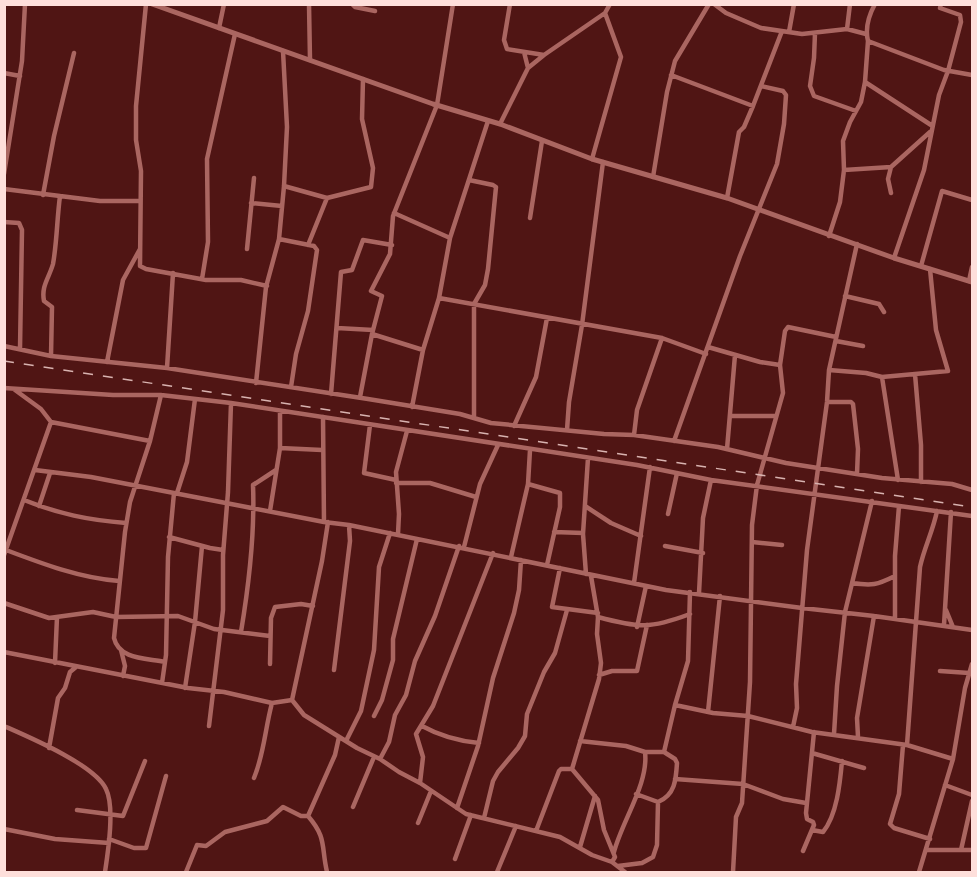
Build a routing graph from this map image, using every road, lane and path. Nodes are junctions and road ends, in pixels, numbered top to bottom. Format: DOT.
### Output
graph roads {
  1 [pos="25,4"];
  2 [pos="146,4"];
  3 [pos="152,4"];
  4 [pos="225,4"];
  5 [pos="309,4"];
  6 [pos="352,4"];
  7 [pos="453,4"];
  8 [pos="510,4"];
  9 [pos="610,4"];
  10 [pos="709,4"];
  11 [pos="714,4"];
  12 [pos="794,4"];
  13 [pos="850,4"];
  14 [pos="875,4"];
  15 [pos="933,4"];
  16 [pos="940,6"];
  17 [pos="375,11"];
  18 [pos="605,13"];
  19 [pos="219,28"];
  20 [pos="847,29"];
  21 [pos="782,32"];
  22 [pos="789,32"];
  23 [pos="815,33"];
  24 [pos="235,34"];
  25 [pos="866,34"];
  26 [pos="868,41"];
  27 [pos="283,51"];
  28 [pos="524,52"];
  29 [pos="74,53"];
  30 [pos="544,55"];
  31 [pos="310,60"];
  32 [pos="528,68"];
  33 [pos="948,71"];
  34 [pos="4,73"];
  35 [pos="671,75"];
  36 [pos="970,75"];
  37 [pos="20,76"];
  38 [pos="363,79"];
  39 [pos="972,81"];
  40 [pos="866,82"];
  41 [pos="761,86"];
  42 [pos="437,105"];
  43 [pos="753,106"];
  44 [pos="856,111"];
  45 [pos="488,121"];
  46 [pos="500,124"];
  47 [pos="932,125"];
  48 [pos="930,132"];
  49 [pos="542,141"];
  50 [pos="592,159"];
  51 [pos="603,162"];
  52 [pos="891,167"];
  53 [pos="844,170"];
  54 [pos="4,174"];
  55 [pos="653,177"];
  56 [pos="254,178"];
  57 [pos="469,180"];
  58 [pos="284,186"];
  59 [pos="4,189"];
  60 [pos="891,193"];
  61 [pos="43,195"];
  62 [pos="60,196"];
  63 [pos="327,198"];
  64 [pos="728,198"];
  65 [pos="972,200"];
  66 [pos="140,201"];
  67 [pos="250,203"];
  68 [pos="282,206"];
  69 [pos="758,208"];
  70 [pos="394,213"];
  71 [pos="530,218"];
  72 [pos="4,222"];
  73 [pos="830,236"];
  74 [pos="450,238"];
  75 [pos="279,239"];
  76 [pos="856,244"];
  77 [pos="308,245"];
  78 [pos="392,245"];
  79 [pos="140,249"];
  80 [pos="247,249"];
  81 [pos="894,258"];
  82 [pos="921,266"];
  83 [pos="972,267"];
  84 [pos="930,269"];
  85 [pos="173,273"];
  86 [pos="202,279"];
  87 [pos="971,281"];
  88 [pos="267,286"];
  89 [pos="845,296"];
  90 [pos="439,298"];
  91 [pos="474,304"];
  92 [pos="884,312"];
  93 [pos="548,318"];
  94 [pos="582,325"];
  95 [pos="338,328"];
  96 [pos="372,332"];
  97 [pos="662,338"];
  98 [pos="836,339"];
  99 [pos="4,346"];
  100 [pos="863,346"];
  101 [pos="708,347"];
  102 [pos="20,349"];
  103 [pos="423,350"];
  104 [pos="706,354"];
  105 [pos="735,355"];
  106 [pos="51,356"];
  107 [pos="107,362"];
  108 [pos="780,365"];
  109 [pos="167,368"];
  110 [pos="829,370"];
  111 [pos="915,374"];
  112 [pos="882,377"];
  113 [pos="256,383"];
  114 [pos="291,387"];
  115 [pos="4,388"];
  116 [pos="15,390"];
  117 [pos="331,394"];
  118 [pos="160,395"];
  119 [pos="360,398"];
  120 [pos="195,399"];
  121 [pos="827,402"];
  122 [pos="231,404"];
  123 [pos="412,407"];
  124 [pos="280,411"];
  125 [pos="730,416"];
  126 [pos="323,417"];
  127 [pos="776,417"];
  128 [pos="474,418"];
  129 [pos="51,422"];
  130 [pos="370,425"];
  131 [pos="514,426"];
  132 [pos="407,430"];
  133 [pos="567,430"];
  134 [pos="633,435"];
  135 [pos="150,441"];
  136 [pos="675,441"];
  137 [pos="498,445"];
  138 [pos="280,448"];
  139 [pos="727,449"];
  140 [pos="322,450"];
  141 [pos="530,450"];
  142 [pos="588,458"];
  143 [pos="765,459"];
  144 [pos="650,467"];
  145 [pos="819,467"];
  146 [pos="35,470"];
  147 [pos="276,470"];
  148 [pos="50,473"];
  149 [pos="677,473"];
  150 [pos="857,474"];
  151 [pos="711,480"];
  152 [pos="898,480"];
  153 [pos="396,482"];
  154 [pos="921,482"];
  155 [pos="528,484"];
  156 [pos="757,485"];
  157 [pos="134,487"];
  158 [pos="972,490"];
  159 [pos="175,493"];
  160 [pos="815,493"];
  161 [pos="476,497"];
  162 [pos="24,500"];
  163 [pos="872,501"];
  164 [pos="227,502"];
  165 [pos="39,506"];
  166 [pos="585,506"];
  167 [pos="899,506"];
  168 [pos="254,508"];
  169 [pos="270,511"];
  170 [pos="937,511"];
  171 [pos="951,513"];
  172 [pos="668,514"];
  173 [pos="972,516"];
  174 [pos="326,522"];
  175 [pos="126,523"];
  176 [pos="349,525"];
  177 [pos="554,532"];
  178 [pos="390,533"];
  179 [pos="583,533"];
  180 [pos="398,534"];
  181 [pos="641,536"];
  182 [pos="169,537"];
  183 [pos="417,539"];
  184 [pos="752,542"];
  185 [pos="782,545"];
  186 [pos="202,546"];
  187 [pos="665,546"];
  188 [pos="461,547"];
  189 [pos="223,550"];
  190 [pos="5,552"];
  191 [pos="493,553"];
  192 [pos="702,553"];
  193 [pos="512,557"];
  194 [pos="521,560"];
  195 [pos="547,565"];
  196 [pos="560,568"];
  197 [pos="589,575"];
  198 [pos="895,576"];
  199 [pos="119,581"];
  200 [pos="852,583"];
  201 [pos="634,584"];
  202 [pos="646,586"];
  203 [pos="690,592"];
  204 [pos="699,593"];
  205 [pos="720,596"];
  206 [pos="750,601"];
  207 [pos="4,603"];
  208 [pos="313,606"];
  209 [pos="802,608"];
  210 [pos="945,608"];
  211 [pos="567,610"];
  212 [pos="845,612"];
  213 [pos="690,614"];
  214 [pos="166,615"];
  215 [pos="598,615"];
  216 [pos="874,616"];
  217 [pos="57,617"];
  218 [pos="116,617"];
  219 [pos="895,618"];
  220 [pos="195,622"];
  221 [pos="915,622"];
  222 [pos="647,625"];
  223 [pos="944,625"];
  224 [pos="637,627"];
  225 [pos="952,627"];
  226 [pos="220,630"];
  227 [pos="972,630"];
  228 [pos="242,632"];
  229 [pos="270,636"];
  230 [pos="121,650"];
  231 [pos="4,652"];
  232 [pos="165,662"];
  233 [pos="55,663"];
  234 [pos="270,664"];
  235 [pos="972,664"];
  236 [pos="64,665"];
  237 [pos="77,667"];
  238 [pos="334,670"];
  239 [pos="940,671"];
  240 [pos="70,672"];
  241 [pos="969,673"];
  242 [pos="599,675"];
  243 [pos="123,676"];
  244 [pos="162,683"];
  245 [pos="185,688"];
  246 [pos="214,691"];
  247 [pos="292,700"];
  248 [pos="272,703"];
  249 [pos="675,705"];
  250 [pos="708,712"];
  251 [pos="374,716"];
  252 [pos="748,716"];
  253 [pos="4,726"];
  254 [pos="209,726"];
  255 [pos="422,726"];
  256 [pos="793,727"];
  257 [pos="814,732"];
  258 [pos="834,734"];
  259 [pos="339,737"];
  260 [pos="858,737"];
  261 [pos="346,741"];
  262 [pos="580,741"];
  263 [pos="479,743"];
  264 [pos="905,745"];
  265 [pos="49,748"];
  266 [pos="645,752"];
  267 [pos="664,752"];
  268 [pos="812,753"];
  269 [pos="374,757"];
  270 [pos="380,759"];
  271 [pos="953,759"];
  272 [pos="145,761"];
  273 [pos="842,761"];
  274 [pos="864,768"];
  275 [pos="572,769"];
  276 [pos="166,776"];
  277 [pos="254,778"];
  278 [pos="675,779"];
  279 [pos="420,783"];
  280 [pos="743,784"];
  281 [pos="945,785"];
  282 [pos="431,791"];
  283 [pos="636,794"];
  284 [pos="972,795"];
  285 [pos="595,796"];
  286 [pos="972,801"];
  287 [pos="658,802"];
  288 [pos="806,803"];
  289 [pos="353,807"];
  290 [pos="457,808"];
  291 [pos="77,810"];
  292 [pos="109,813"];
  293 [pos="471,815"];
  294 [pos="308,816"];
  295 [pos="484,818"];
  296 [pos="418,823"];
  297 [pos="516,826"];
  298 [pos="4,829"];
  299 [pos="812,830"];
  300 [pos="537,831"];
  301 [pos="930,839"];
  302 [pos="109,841"];
  303 [pos="580,847"];
  304 [pos="926,849"];
  305 [pos="961,850"];
  306 [pos="972,850"];
  307 [pos="803,851"];
  308 [pos="613,853"];
  309 [pos="455,859"];
  310 [pos="612,862"];
  311 [pos="618,866"];
  312 [pos="105,870"];
  313 [pos="114,873"];
  314 [pos="186,873"];
  315 [pos="327,873"];
  316 [pos="497,873"];
  317 [pos="625,873"];
  318 [pos="733,873"];
  319 [pos="920,873"];
  1 -- 37 [label="street"];
  2 -- 66 [label="street"];
  3 -- 19 [label="street"];
  4 -- 19 [label="street"];
  5 -- 31 [label="street"];
  6 -- 17 [label="street"];
  7 -- 42 [label="street"];
  8 -- 28 [label="street"];
  9 -- 18 [label="street"];
  10 -- 35 [label="street"];
  11 -- 21 [label="street"];
  12 -- 22 [label="street"];
  13 -- 20 [label="street"];
  14 -- 25 [label="street"];
  15 -- 16 [label="street"];
  16 -- 33 [label="street"];
  18 -- 30 [label="street"];
  18 -- 50 [label="street"];
  19 -- 24 [label="street"];
  20 -- 23 [label="street"];
  20 -- 25 [label="street"];
  21 -- 22 [label="street"];
  21 -- 41 [label="street"];
  22 -- 23 [label="street"];
  23 -- 44 [label="street"];
  24 -- 27 [label="street"];
  24 -- 86 [label="street"];
  25 -- 26 [label="street"];
  26 -- 33 [label="street"];
  26 -- 40 [label="street"];
  27 -- 31 [label="street"];
  27 -- 58 [label="street"];
  28 -- 30 [label="street"];
  28 -- 32 [label="street"];
  29 -- 61 [label="street"];
  30 -- 32 [label="street"];
  31 -- 38 [label="street"];
  32 -- 46 [label="street"];
  33 -- 36 [label="street"];
  33 -- 47 [label="street"];
  34 -- 37 [label="street"];
  35 -- 43 [label="street"];
  35 -- 55 [label="street"];
  36 -- 39 [label="street"];
  37 -- 54 [label="street"];
  38 -- 42 [label="street"];
  38 -- 63 [label="street"];
  40 -- 44 [label="street"];
  40 -- 47 [label="street"];
  41 -- 43 [label="street"];
  41 -- 69 [label="street"];
  42 -- 45 [label="street"];
  42 -- 70 [label="street"];
  43 -- 64 [label="street"];
  44 -- 53 [label="street"];
  45 -- 46 [label="street"];
  45 -- 57 [label="street"];
  46 -- 49 [label="street"];
  47 -- 48 [label="street"];
  48 -- 52 [label="street"];
  48 -- 81 [label="street"];
  49 -- 50 [label="street"];
  49 -- 71 [label="street"];
  50 -- 51 [label="street"];
  51 -- 55 [label="street"];
  51 -- 94 [label="street"];
  52 -- 53 [label="street"];
  52 -- 60 [label="street"];
  53 -- 73 [label="street"];
  55 -- 64 [label="street"];
  56 -- 67 [label="street"];
  57 -- 74 [label="street"];
  57 -- 91 [label="street"];
  58 -- 63 [label="street"];
  58 -- 68 [label="street"];
  59 -- 61 [label="street"];
  61 -- 62 [label="street"];
  62 -- 66 [label="street"];
  62 -- 106 [label="street"];
  63 -- 77 [label="street"];
  64 -- 69 [label="street"];
  65 -- 82 [label="street"];
  66 -- 79 [label="street"];
  67 -- 68 [label="street"];
  67 -- 80 [label="street"];
  68 -- 75 [label="street"];
  69 -- 73 [label="street"];
  69 -- 101 [label="street"];
  70 -- 74 [label="street"];
  70 -- 78 [label="street"];
  72 -- 102 [label="street"];
  73 -- 76 [label="street"];
  74 -- 90 [label="street"];
  75 -- 77 [label="street"];
  75 -- 88 [label="street"];
  76 -- 81 [label="street"];
  76 -- 89 [label="street"];
  77 -- 114 [label="street"];
  78 -- 95 [label="street"];
  78 -- 96 [label="street"];
  79 -- 85 [label="street"];
  79 -- 107 [label="street"];
  81 -- 82 [label="street"];
  82 -- 84 [label="street"];
  83 -- 87 [label="street"];
  84 -- 87 [label="street"];
  84 -- 111 [label="street"];
  85 -- 86 [label="street"];
  85 -- 109 [label="street"];
  86 -- 88 [label="street"];
  88 -- 113 [label="street"];
  89 -- 92 [label="street"];
  89 -- 98 [label="street"];
  90 -- 91 [label="street"];
  90 -- 103 [label="street"];
  91 -- 93 [label="street"];
  91 -- 128 [label="street"];
  93 -- 94 [label="street"];
  93 -- 131 [label="street"];
  94 -- 97 [label="street"];
  94 -- 133 [label="street"];
  95 -- 96 [label="street"];
  95 -- 117 [label="street"];
  96 -- 103 [label="street"];
  96 -- 119 [label="street"];
  97 -- 104 [label="street"];
  97 -- 134 [label="street"];
  98 -- 100 [label="street"];
  98 -- 108 [label="street"];
  98 -- 110 [label="street"];
  99 -- 102 [label="street"];
  101 -- 104 [label="street"];
  101 -- 105 [label="street"];
  102 -- 106 [label="street"];
  103 -- 123 [label="street"];
  104 -- 136 [label="street"];
  105 -- 108 [label="street"];
  105 -- 125 [label="street"];
  106 -- 107 [label="street"];
  107 -- 109 [label="street"];
  108 -- 127 [label="street"];
  109 -- 113 [label="street"];
  110 -- 112 [label="street"];
  110 -- 121 [label="street"];
  111 -- 112 [label="street"];
  111 -- 154 [label="street"];
  112 -- 152 [label="street"];
  113 -- 114 [label="street"];
  114 -- 117 [label="street"];
  115 -- 116 [label="street"];
  116 -- 118 [label="street"];
  116 -- 129 [label="street"];
  117 -- 119 [label="street"];
  118 -- 120 [label="street"];
  118 -- 135 [label="street"];
  119 -- 123 [label="street"];
  120 -- 122 [label="street"];
  120 -- 159 [label="street"];
  121 -- 145 [label="street"];
  121 -- 150 [label="street"];
  122 -- 124 [label="street"];
  122 -- 164 [label="street"];
  123 -- 128 [label="street"];
  124 -- 126 [label="street"];
  124 -- 138 [label="street"];
  125 -- 127 [label="street"];
  125 -- 139 [label="street"];
  126 -- 130 [label="street"];
  126 -- 140 [label="street"];
  127 -- 143 [label="street"];
  128 -- 131 [label="street"];
  129 -- 135 [label="street"];
  129 -- 146 [label="street"];
  130 -- 132 [label="street"];
  130 -- 153 [label="street"];
  131 -- 133 [label="street"];
  132 -- 137 [label="street"];
  132 -- 153 [label="street"];
  133 -- 134 [label="street"];
  134 -- 136 [label="street"];
  135 -- 157 [label="street"];
  136 -- 139 [label="street"];
  137 -- 141 [label="street"];
  137 -- 161 [label="street"];
  138 -- 140 [label="street"];
  138 -- 147 [label="street"];
  139 -- 143 [label="street"];
  140 -- 174 [label="street"];
  141 -- 142 [label="street"];
  141 -- 155 [label="street"];
  142 -- 144 [label="street"];
  142 -- 166 [label="street"];
  143 -- 145 [label="street"];
  143 -- 156 [label="street"];
  144 -- 149 [label="street"];
  144 -- 181 [label="street"];
  145 -- 150 [label="street"];
  145 -- 160 [label="street"];
  146 -- 148 [label="street"];
  146 -- 162 [label="street"];
  147 -- 168 [label="street"];
  147 -- 169 [label="street"];
  148 -- 157 [label="street"];
  148 -- 165 [label="street"];
  149 -- 151 [label="street"];
  149 -- 172 [label="street"];
  150 -- 152 [label="street"];
  151 -- 156 [label="street"];
  151 -- 192 [label="street"];
  152 -- 154 [label="street"];
  153 -- 161 [label="street"];
  153 -- 180 [label="street"];
  154 -- 158 [label="street"];
  155 -- 177 [label="street"];
  155 -- 193 [label="street"];
  156 -- 160 [label="street"];
  156 -- 184 [label="street"];
  157 -- 159 [label="street"];
  157 -- 175 [label="street"];
  159 -- 164 [label="street"];
  159 -- 182 [label="street"];
  160 -- 163 [label="street"];
  160 -- 209 [label="street"];
  161 -- 188 [label="street"];
  162 -- 165 [label="street"];
  162 -- 190 [label="street"];
  163 -- 167 [label="street"];
  163 -- 200 [label="street"];
  164 -- 168 [label="street"];
  164 -- 189 [label="street"];
  165 -- 175 [label="street"];
  166 -- 179 [label="street"];
  166 -- 181 [label="street"];
  167 -- 170 [label="street"];
  167 -- 198 [label="street"];
  168 -- 169 [label="street"];
  168 -- 228 [label="street"];
  169 -- 174 [label="street"];
  170 -- 171 [label="street"];
  170 -- 221 [label="street"];
  171 -- 173 [label="street"];
  171 -- 210 [label="street"];
  174 -- 176 [label="street"];
  174 -- 208 [label="street"];
  175 -- 199 [label="street"];
  176 -- 178 [label="street"];
  176 -- 238 [label="street"];
  177 -- 179 [label="street"];
  177 -- 195 [label="street"];
  178 -- 180 [label="street"];
  178 -- 261 [label="street"];
  179 -- 197 [label="street"];
  180 -- 183 [label="street"];
  181 -- 201 [label="street"];
  182 -- 186 [label="street"];
  182 -- 214 [label="street"];
  183 -- 188 [label="street"];
  183 -- 251 [label="street"];
  184 -- 185 [label="street"];
  184 -- 206 [label="street"];
  186 -- 189 [label="street"];
  186 -- 220 [label="street"];
  187 -- 192 [label="street"];
  188 -- 191 [label="street"];
  188 -- 270 [label="street"];
  189 -- 226 [label="street"];
  190 -- 199 [label="street"];
  191 -- 193 [label="street"];
  191 -- 255 [label="street"];
  192 -- 204 [label="street"];
  193 -- 194 [label="street"];
  194 -- 195 [label="street"];
  194 -- 263 [label="street"];
  195 -- 196 [label="street"];
  196 -- 197 [label="street"];
  196 -- 211 [label="street"];
  197 -- 201 [label="street"];
  197 -- 215 [label="street"];
  198 -- 200 [label="street"];
  198 -- 219 [label="street"];
  199 -- 218 [label="street"];
  200 -- 212 [label="street"];
  201 -- 202 [label="street"];
  202 -- 203 [label="street"];
  202 -- 224 [label="street"];
  203 -- 204 [label="street"];
  203 -- 213 [label="street"];
  204 -- 205 [label="street"];
  205 -- 206 [label="street"];
  205 -- 250 [label="street"];
  206 -- 209 [label="street"];
  206 -- 252 [label="street"];
  207 -- 217 [label="street"];
  208 -- 229 [label="street"];
  208 -- 247 [label="street"];
  209 -- 212 [label="street"];
  209 -- 256 [label="street"];
  210 -- 223 [label="street"];
  210 -- 225 [label="street"];
  211 -- 215 [label="street"];
  211 -- 295 [label="street"];
  212 -- 216 [label="street"];
  212 -- 258 [label="street"];
  213 -- 222 [label="street"];
  213 -- 249 [label="street"];
  214 -- 218 [label="street"];
  214 -- 220 [label="street"];
  214 -- 232 [label="street"];
  215 -- 224 [label="street"];
  215 -- 242 [label="street"];
  216 -- 219 [label="street"];
  216 -- 260 [label="street"];
  217 -- 218 [label="street"];
  217 -- 233 [label="street"];
  218 -- 230 [label="street"];
  219 -- 221 [label="street"];
  220 -- 226 [label="street"];
  220 -- 245 [label="street"];
  221 -- 223 [label="street"];
  221 -- 264 [label="street"];
  222 -- 224 [label="street"];
  222 -- 242 [label="street"];
  223 -- 225 [label="street"];
  225 -- 227 [label="street"];
  226 -- 228 [label="street"];
  226 -- 246 [label="street"];
  228 -- 229 [label="street"];
  229 -- 234 [label="street"];
  230 -- 232 [label="street"];
  230 -- 243 [label="street"];
  231 -- 233 [label="street"];
  232 -- 244 [label="street"];
  233 -- 236 [label="street"];
  235 -- 241 [label="street"];
  236 -- 237 [label="street"];
  236 -- 240 [label="street"];
  237 -- 240 [label="street"];
  237 -- 243 [label="street"];
  239 -- 241 [label="street"];
  240 -- 265 [label="street"];
  241 -- 271 [label="street"];
  242 -- 262 [label="street"];
  243 -- 244 [label="street"];
  244 -- 245 [label="street"];
  245 -- 246 [label="street"];
  246 -- 248 [label="street"];
  246 -- 254 [label="street"];
  247 -- 248 [label="street"];
  247 -- 259 [label="street"];
  248 -- 277 [label="street"];
  249 -- 250 [label="street"];
  249 -- 267 [label="street"];
  250 -- 252 [label="street"];
  252 -- 256 [label="street"];
  252 -- 280 [label="street"];
  253 -- 265 [label="street"];
  255 -- 263 [label="street"];
  255 -- 279 [label="street"];
  256 -- 257 [label="street"];
  257 -- 258 [label="street"];
  257 -- 268 [label="street"];
  258 -- 260 [label="street"];
  259 -- 261 [label="street"];
  259 -- 294 [label="street"];
  260 -- 264 [label="street"];
  261 -- 269 [label="street"];
  262 -- 266 [label="street"];
  262 -- 275 [label="street"];
  263 -- 290 [label="street"];
  264 -- 271 [label="street"];
  264 -- 301 [label="street"];
  265 -- 292 [label="street"];
  266 -- 267 [label="street"];
  266 -- 283 [label="street"];
  267 -- 278 [label="street"];
  268 -- 273 [label="street"];
  268 -- 288 [label="street"];
  269 -- 270 [label="street"];
  269 -- 289 [label="street"];
  270 -- 279 [label="street"];
  271 -- 281 [label="street"];
  272 -- 292 [label="street"];
  273 -- 274 [label="street"];
  273 -- 299 [label="street"];
  275 -- 285 [label="street"];
  275 -- 300 [label="street"];
  276 -- 302 [label="street"];
  278 -- 280 [label="street"];
  278 -- 287 [label="street"];
  279 -- 282 [label="street"];
  280 -- 288 [label="street"];
  280 -- 318 [label="street"];
  281 -- 284 [label="street"];
  281 -- 301 [label="street"];
  282 -- 290 [label="street"];
  282 -- 296 [label="street"];
  283 -- 287 [label="street"];
  283 -- 308 [label="street"];
  285 -- 303 [label="street"];
  285 -- 308 [label="street"];
  286 -- 305 [label="street"];
  287 -- 311 [label="street"];
  288 -- 299 [label="street"];
  290 -- 293 [label="street"];
  291 -- 292 [label="street"];
  292 -- 302 [label="street"];
  293 -- 295 [label="street"];
  293 -- 309 [label="street"];
  294 -- 314 [label="street"];
  294 -- 315 [label="street"];
  295 -- 297 [label="street"];
  297 -- 300 [label="street"];
  297 -- 316 [label="street"];
  298 -- 302 [label="street"];
  299 -- 307 [label="street"];
  300 -- 303 [label="street"];
  301 -- 304 [label="street"];
  302 -- 312 [label="street"];
  303 -- 310 [label="street"];
  304 -- 305 [label="street"];
  304 -- 319 [label="street"];
  305 -- 306 [label="street"];
  308 -- 310 [label="street"];
  310 -- 311 [label="street"];
  311 -- 317 [label="street"];
  312 -- 313 [label="street"];
}
